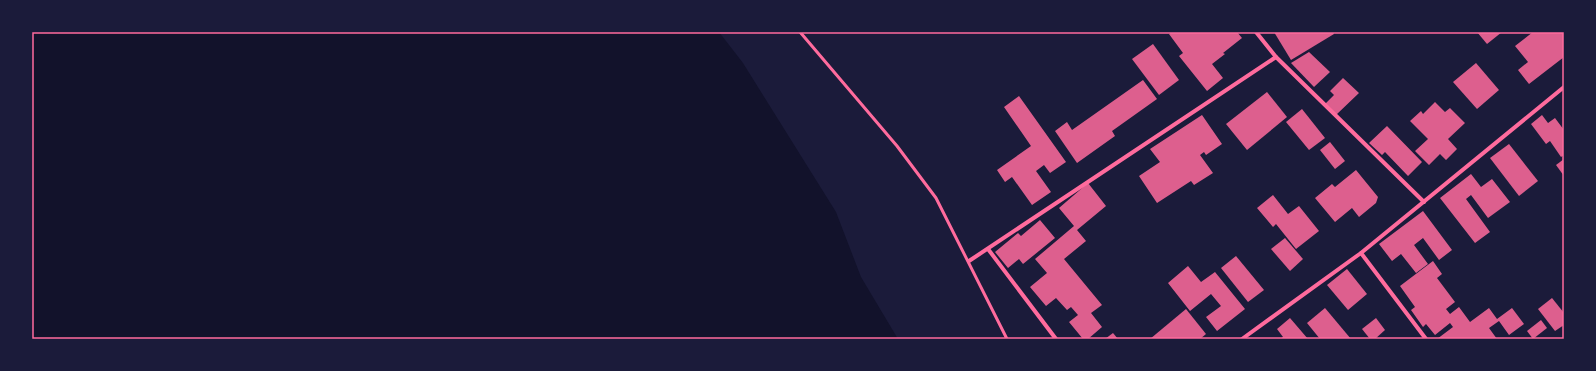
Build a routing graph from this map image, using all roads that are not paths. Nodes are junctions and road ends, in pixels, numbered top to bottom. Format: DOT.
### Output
graph roads {
  1 [pos="800,32"];
  2 [pos="1256,32"];
  3 [pos="1276,57"];
  4 [pos="1564,87"];
  5 [pos="1424,202"];
  6 [pos="988,248"];
  7 [pos="1361,252"];
  8 [pos="969,261"];
  9 [pos="1006,339"];
  10 [pos="1056,339"];
  11 [pos="1242,339"];
  12 [pos="1426,339"];
  1 -- 8 [label="lane"];
  2 -- 3 [label="street"];
  3 -- 5 [label="street"];
  3 -- 6 [label="street"];
  4 -- 5 [label="street"];
  5 -- 7 [label="street"];
  6 -- 8 [label="street"];
  6 -- 10 [label="street"];
  7 -- 11 [label="street"];
  7 -- 12 [label="street"];
  8 -- 9 [label="lane"];
}
